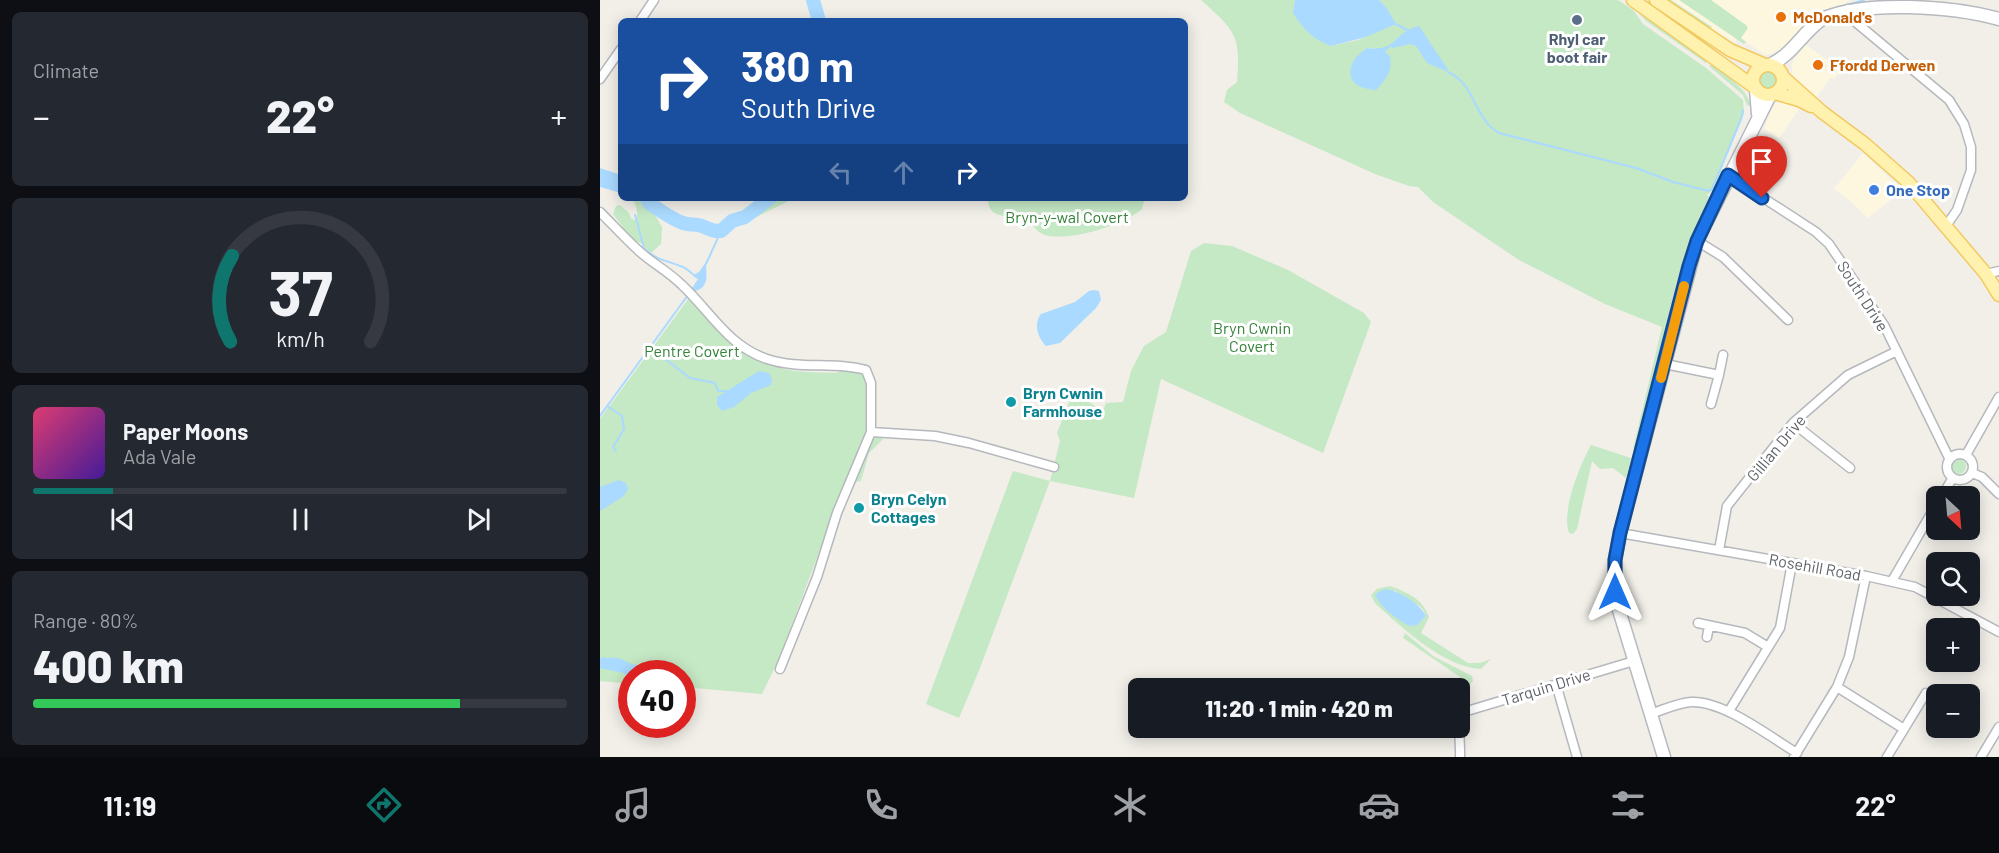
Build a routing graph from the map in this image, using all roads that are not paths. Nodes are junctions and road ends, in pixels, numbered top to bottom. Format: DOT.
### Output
graph roads {
  1 [pos="654,0"];
  2 [pos="1633,0"];
  3 [pos="1656,0"];
  4 [pos="1848,9"];
  5 [pos="642,18"];
  6 [pos="1999,19"];
  7 [pos="618,53"];
  8 [pos="1787,55"];
  9 [pos="1768,65"];
  10 [pos="1782,76"];
  11 [pos="600,79"];
  12 [pos="1754,87"];
  13 [pos="1773,94"];
  14 [pos="1822,112"];
  15 [pos="1757,122"];
  16 [pos="1728,175"];
  17 [pos="600,212"];
  18 [pos="1946,226"];
  19 [pos="1697,241"];
  20 [pos="1999,271"];
  21 [pos="1986,274"];
  22 [pos="1999,295"];
  23 [pos="1788,320"];
  24 [pos="1897,351"];
  25 [pos="1724,355"];
  26 [pos="1665,364"];
  27 [pos="1719,375"];
  28 [pos="1999,397"];
  29 [pos="1711,404"];
  30 [pos="1794,423"];
  31 [pos="871,432"];
  32 [pos="1966,455"];
  33 [pos="1950,458"];
  34 [pos="1054,467"];
  35 [pos="1850,468"];
  36 [pos="1972,473"];
  37 [pos="1952,479"];
  38 [pos="1948,486"];
  39 [pos="1999,494"];
  40 [pos="1926,523"];
  41 [pos="1620,533"];
  42 [pos="1719,550"];
  43 [pos="1792,563"];
  44 [pos="1866,576"];
  45 [pos="1892,581"];
  46 [pos="1698,623"];
  47 [pos="1709,626"];
  48 [pos="1999,632"];
  49 [pos="1707,637"];
  50 [pos="1768,647"];
  51 [pos="1634,661"];
  52 [pos="780,669"];
  53 [pos="1556,684"];
  54 [pos="1837,687"];
  55 [pos="1926,693"];
  56 [pos="1470,710"];
  57 [pos="1729,711"];
  58 [pos="1650,714"];
  59 [pos="1999,727"];
  60 [pos="1904,729"];
  61 [pos="1460,738"];
  62 [pos="1796,755"];
  63 [pos="1889,756"];
  64 [pos="1460,757"];
  65 [pos="1577,757"];
  66 [pos="1664,757"];
  67 [pos="1981,757"];
  1 -- 5 [label="street"];
  2 -- 12 [label="main road"];
  3 -- 9 [label="main road"];
  4 -- 6 [label="street"];
  4 -- 8 [label="street"];
  4 -- 18 [label="street"];
  7 -- 11 [label="street"];
  8 -- 9 [label="street"];
  8 -- 10 [label="street"];
  9 -- 10 [label="main road"];
  9 -- 12 [label="main road"];
  10 -- 13 [label="main road"];
  10 -- 14 [label="main road"];
  12 -- 13 [label="main road"];
  12 -- 15 [label="street"];
  13 -- 14 [label="main road"];
  13 -- 15 [label="street"];
  14 -- 18 [label="main road"];
  15 -- 16 [label="street"];
  16 -- 19 [label="street"];
  16 -- 24 [label="street, South Drive"];
  17 -- 31 [label="street"];
  18 -- 21 [label="main road"];
  19 -- 23 [label="street"];
  19 -- 26 [label="street"];
  20 -- 21 [label="street"];
  21 -- 22 [label="main road"];
  24 -- 30 [label="street, Gillian Drive"];
  24 -- 33 [label="street, South Drive"];
  25 -- 27 [label="street"];
  26 -- 27 [label="street"];
  26 -- 41 [label="street"];
  27 -- 29 [label="street"];
  28 -- 32 [label="street"];
  30 -- 35 [label="street"];
  30 -- 42 [label="street, Gillian Drive"];
  31 -- 34 [label="street"];
  31 -- 52 [label="street"];
  32 -- 33 [label="street"];
  32 -- 36 [label="street"];
  33 -- 37 [label="street"];
  36 -- 37 [label="street"];
  36 -- 39 [label="street"];
  37 -- 38 [label="street"];
  40 -- 45 [label="street"];
  41 -- 42 [label="street, Rosehill Road"];
  41 -- 51 [label="street"];
  42 -- 43 [label="street, Rosehill Road"];
  43 -- 44 [label="street, Rosehill Road"];
  43 -- 50 [label="street"];
  44 -- 45 [label="street, Rosehill Road"];
  44 -- 54 [label="street"];
  45 -- 48 [label="street, Rosehill Road"];
  46 -- 47 [label="street"];
  47 -- 49 [label="street"];
  47 -- 50 [label="street"];
  50 -- 57 [label="street"];
  51 -- 53 [label="street, Tarquin Drive"];
  51 -- 58 [label="street"];
  53 -- 56 [label="street, Tarquin Drive"];
  53 -- 65 [label="street"];
  54 -- 60 [label="street"];
  54 -- 62 [label="street"];
  55 -- 60 [label="street"];
  57 -- 58 [label="street"];
  57 -- 62 [label="street"];
  58 -- 66 [label="street"];
  59 -- 67 [label="street"];
  60 -- 63 [label="street"];
  61 -- 64 [label="street"];
}
